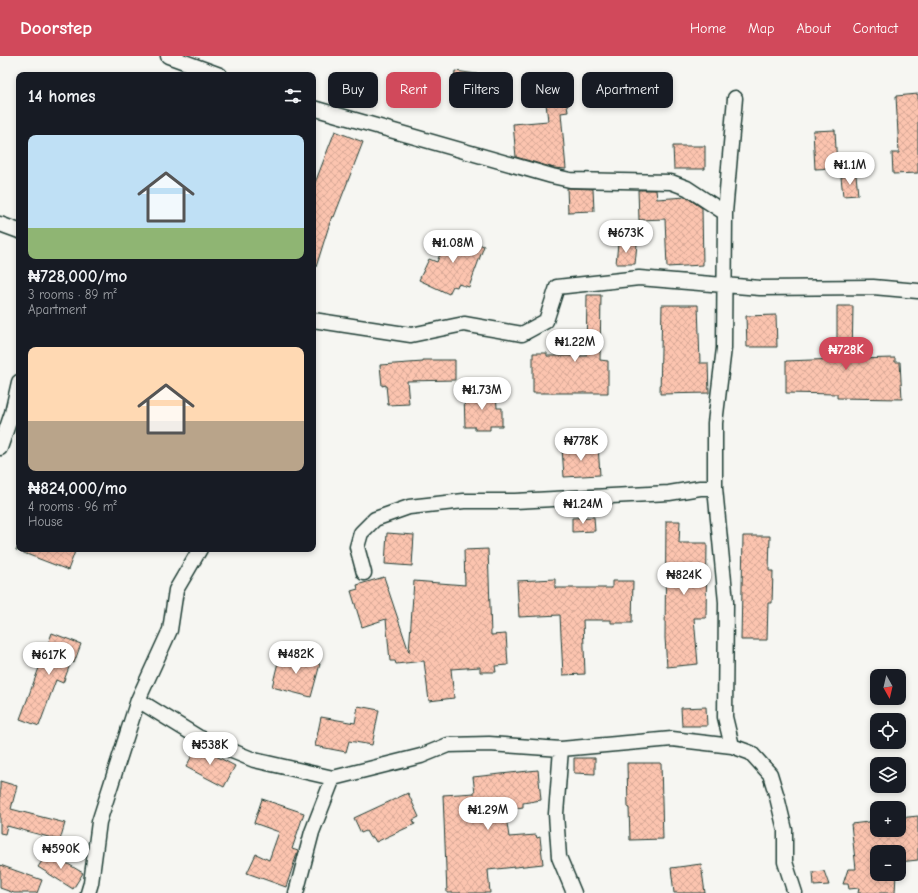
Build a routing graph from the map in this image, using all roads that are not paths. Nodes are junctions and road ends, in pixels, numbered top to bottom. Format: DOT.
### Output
graph roads {
  1 [pos="168,56"];
  2 [pos="212,72"];
  3 [pos="735,98"];
  4 [pos="316,109"];
  5 [pos="725,212"];
  6 [pos="0,224"];
  7 [pos="16,230"];
  8 [pos="725,285"];
  9 [pos="918,291"];
  10 [pos="316,320"];
  11 [pos="16,395"];
  12 [pos="0,448"];
  13 [pos="715,488"];
  14 [pos="198,552"];
  15 [pos="364,573"];
  16 [pos="138,700"];
  17 [pos="732,746"];
  18 [pos="561,749"];
  19 [pos="333,778"];
  20 [pos="88,893"];
  21 [pos="296,893"];
  22 [pos="574,893"];
  23 [pos="795,893"];
  1 -- 2 [label="street"];
  3 -- 5 [label="street"];
  4 -- 5 [label="street"];
  5 -- 8 [label="street"];
  6 -- 7 [label="street"];
  8 -- 9 [label="street"];
  8 -- 10 [label="street"];
  8 -- 13 [label="street"];
  11 -- 12 [label="street"];
  13 -- 15 [label="street"];
  13 -- 17 [label="street"];
  14 -- 16 [label="street"];
  16 -- 19 [label="street"];
  16 -- 20 [label="street"];
  17 -- 18 [label="street"];
  17 -- 23 [label="street"];
  18 -- 19 [label="street"];
  18 -- 22 [label="street"];
  19 -- 21 [label="street"];
}
